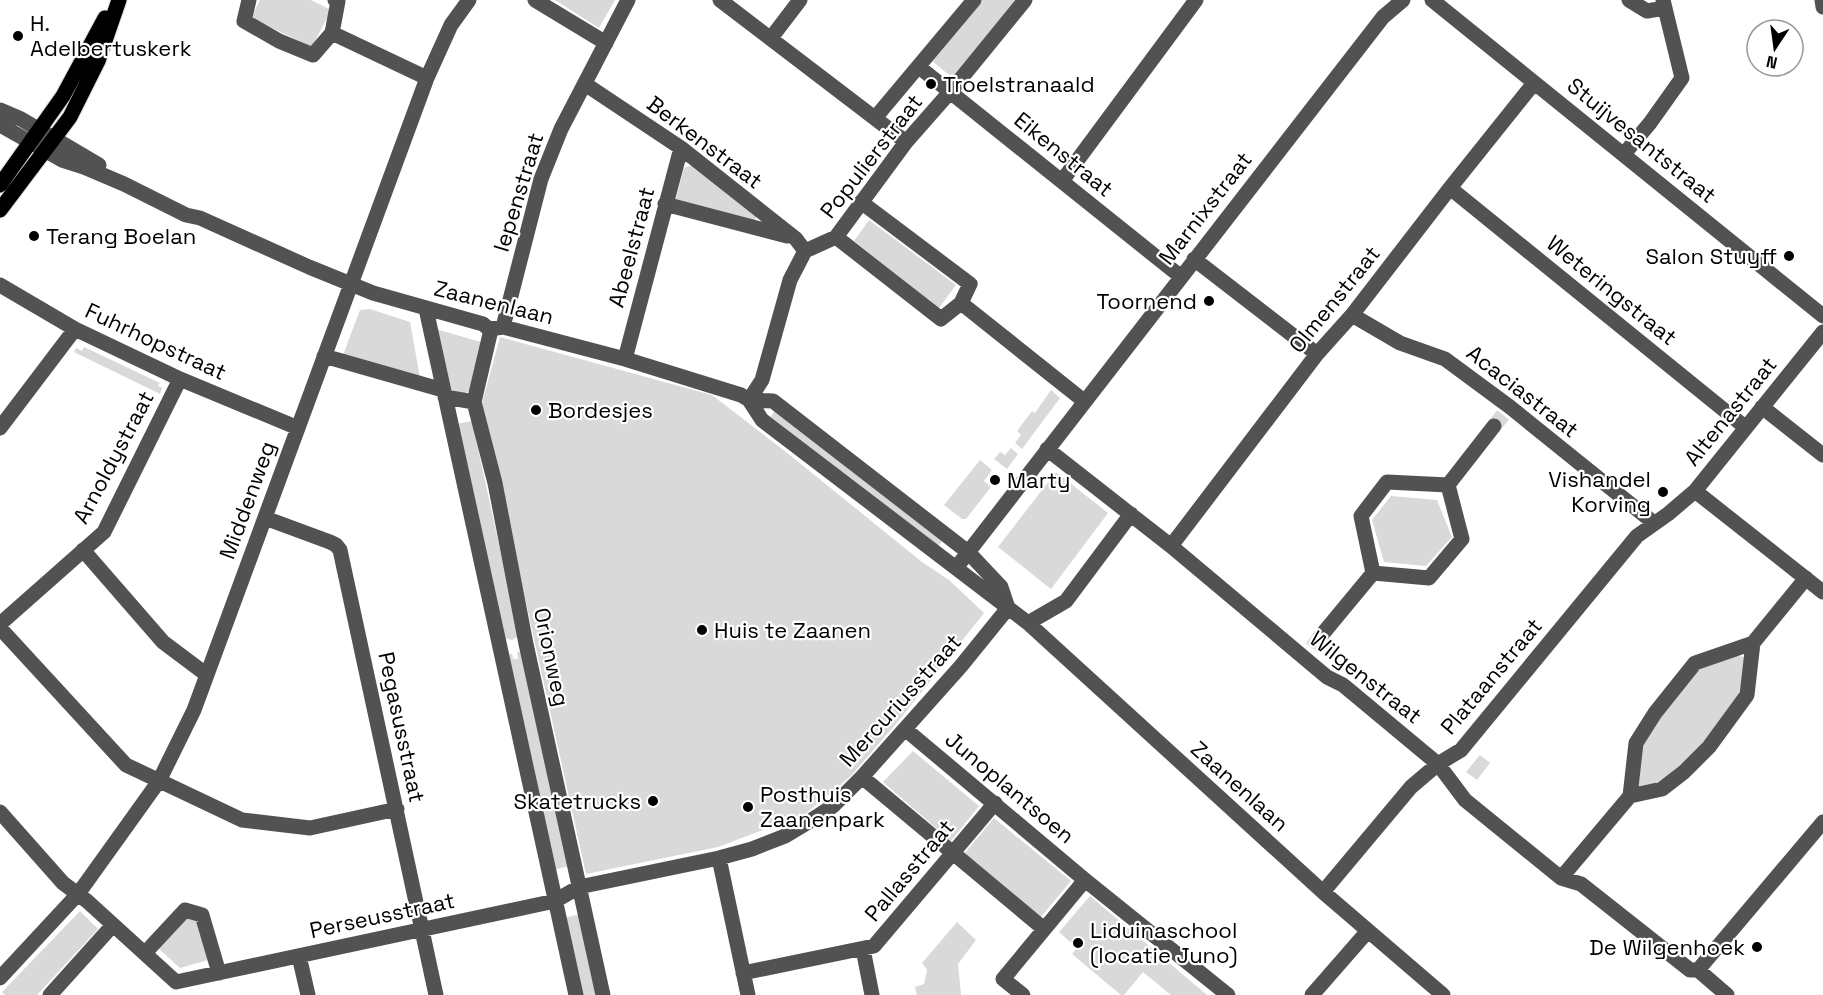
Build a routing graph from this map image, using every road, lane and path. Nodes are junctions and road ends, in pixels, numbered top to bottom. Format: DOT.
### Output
graph roads {
  1 [pos="112,0"];
  2 [pos="119,0"];
  3 [pos="249,0"];
  4 [pos="335,0"];
  5 [pos="469,0"];
  6 [pos="535,0"];
  7 [pos="628,0"];
  8 [pos="720,0"];
  9 [pos="800,0"];
  10 [pos="974,0"];
  11 [pos="1025,0"];
  12 [pos="1196,0"];
  13 [pos="1432,0"];
  14 [pos="1629,0"];
  15 [pos="1822,0"];
  16 [pos="1395,3"];
  17 [pos="1664,4"];
  18 [pos="1823,7"];
  19 [pos="332,33"];
  20 [pos="771,38"];
  21 [pos="606,43"];
  22 [pos="918,67"];
  23 [pos="427,78"];
  24 [pos="1534,83"];
  25 [pos="585,84"];
  26 [pos="950,92"];
  27 [pos="0,110"];
  28 [pos="875,118"];
  29 [pos="0,125"];
  30 [pos="35,136"];
  31 [pos="906,142"];
  32 [pos="50,145"];
  33 [pos="681,148"];
  34 [pos="1624,154"];
  35 [pos="1062,182"];
  36 [pos="0,185"];
  37 [pos="1450,188"];
  38 [pos="861,202"];
  39 [pos="665,204"];
  40 [pos="0,210"];
  41 [pos="836,237"];
  42 [pos="800,245"];
  43 [pos="1194,259"];
  44 [pos="1180,276"];
  45 [pos="351,284"];
  46 [pos="0,285"];
  47 [pos="961,303"];
  48 [pos="426,309"];
  49 [pos="1352,315"];
  50 [pos="1823,316"];
  51 [pos="496,328"];
  52 [pos="75,329"];
  53 [pos="1823,332"];
  54 [pos="1317,354"];
  55 [pos="324,356"];
  56 [pos="625,358"];
  57 [pos="180,379"];
  58 [pos="444,393"];
  59 [pos="749,400"];
  60 [pos="1084,401"];
  61 [pos="474,402"];
  62 [pos="1762,407"];
  63 [pos="1502,416"];
  64 [pos="1745,427"];
  65 [pos="0,428"];
  66 [pos="298,428"];
  67 [pos="1047,449"];
  68 [pos="1823,455"];
  69 [pos="1448,485"];
  70 [pos="1695,490"];
  71 [pos="1131,514"];
  72 [pos="1668,514"];
  73 [pos="265,518"];
  74 [pos="1654,523"];
  75 [pos="1171,546"];
  76 [pos="83,550"];
  77 [pos="968,552"];
  78 [pos="956,568"];
  79 [pos="1373,573"];
  80 [pos="1806,578"];
  81 [pos="1823,592"];
  82 [pos="1008,608"];
  83 [pos="1028,623"];
  84 [pos="0,626"];
  85 [pos="1754,643"];
  86 [pos="526,644"];
  87 [pos="1312,647"];
  88 [pos="501,650"];
  89 [pos="207,675"];
  90 [pos="905,729"];
  91 [pos="1438,764"];
  92 [pos="862,777"];
  93 [pos="159,781"];
  94 [pos="1630,796"];
  95 [pos="995,803"];
  96 [pos="397,809"];
  97 [pos="0,812"];
  98 [pos="1823,822"];
  99 [pos="952,853"];
  100 [pos="719,858"];
  101 [pos="1561,878"];
  102 [pos="1085,880"];
  103 [pos="579,887"];
  104 [pos="1323,892"];
  105 [pos="78,894"];
  106 [pos="555,901"];
  107 [pos="113,925"];
  108 [pos="423,929"];
  109 [pos="1044,929"];
  110 [pos="1368,932"];
  111 [pos="863,949"];
  112 [pos="145,953"];
  113 [pos="299,956"];
  114 [pos="1698,970"];
  115 [pos="219,973"];
  116 [pos="743,973"];
  117 [pos="0,978"];
  118 [pos="50,995"];
  119 [pos="308,995"];
  120 [pos="436,995"];
  121 [pos="576,995"];
  122 [pos="603,995"];
  123 [pos="748,995"];
  124 [pos="872,995"];
  125 [pos="1023,995"];
  126 [pos="1228,995"];
  127 [pos="1312,995"];
  128 [pos="1443,995"];
  129 [pos="1727,995"];
  1 -- 30 [label="main road"];
  2 -- 32 [label="main road"];
  3 -- 19 [label="street"];
  4 -- 19 [label="street"];
  5 -- 23 [label="street, Middenweg"];
  6 -- 21 [label="street"];
  7 -- 21 [label="street, Iepenstraat"];
  8 -- 20 [label="street"];
  9 -- 20 [label="street"];
  10 -- 22 [label="street"];
  11 -- 26 [label="street, Populierstraat"];
  12 -- 35 [label="street"];
  13 -- 24 [label="street, Stuijvesantstraat"];
  14 -- 17 [label="street"];
  15 -- 18 [label="street"];
  16 -- 43 [label="street, Marnixstraat"];
  17 -- 34 [label="street"];
  19 -- 23 [label="street"];
  20 -- 28 [label="street"];
  21 -- 25 [label="street, Iepenstraat"];
  22 -- 26 [label="street, Eikenstraat"];
  22 -- 28 [label="street"];
  23 -- 45 [label="street, Middenweg"];
  24 -- 34 [label="street, Stuijvesantstraat"];
  24 -- 37 [label="street, Olmenstraat"];
  25 -- 33 [label="street, Berkenstraat"];
  25 -- 51 [label="street, Iepenstraat"];
  26 -- 31 [label="street, Populierstraat"];
  26 -- 35 [label="street, Eikenstraat"];
  27 -- 30 [label="street"];
  28 -- 31 [label="street"];
  29 -- 30 [label="street"];
  30 -- 32 [label="street, Zaanenlaan"];
  30 -- 36 [label="main road"];
  31 -- 38 [label="street, Populierstraat"];
  32 -- 40 [label="main road"];
  32 -- 45 [label="street, Zaanenlaan"];
  33 -- 39 [label="street, Abeelstraat"];
  33 -- 42 [label="street, Berkenstraat"];
  34 -- 50 [label="street, Stuijvesantstraat"];
  35 -- 44 [label="street, Eikenstraat"];
  37 -- 49 [label="street, Olmenstraat"];
  37 -- 64 [label="street, Weteringstraat"];
  38 -- 41 [label="street, Populierstraat"];
  38 -- 47 [label="street"];
  39 -- 42 [label="street, Berkenstraat"];
  39 -- 56 [label="street, Abeelstraat"];
  41 -- 42 [label="street, Populierstraat"];
  41 -- 47 [label="street"];
  42 -- 59 [label="street"];
  43 -- 44 [label="street, Marnixstraat"];
  43 -- 54 [label="street"];
  44 -- 60 [label="street, Marnixstraat"];
  45 -- 48 [label="street, Zaanenlaan"];
  45 -- 55 [label="street, Middenweg"];
  46 -- 52 [label="street, Fuhrhopstraat"];
  47 -- 60 [label="street"];
  48 -- 51 [label="street, Zaanenlaan"];
  48 -- 58 [label="street"];
  49 -- 54 [label="street, Olmenstraat"];
  49 -- 63 [label="street, Acaciastraat"];
  51 -- 56 [label="street, Zaanenlaan"];
  51 -- 61 [label="street, Orionweg"];
  52 -- 57 [label="street, Fuhrhopstraat"];
  52 -- 65 [label="street"];
  53 -- 62 [label="street, Altenastraat"];
  54 -- 75 [label="street, Olmenstraat"];
  55 -- 58 [label="street"];
  55 -- 66 [label="street, Middenweg"];
  56 -- 59 [label="street, Zaanenlaan"];
  57 -- 66 [label="street, Fuhrhopstraat"];
  57 -- 76 [label="street, Arnoldystraat"];
  58 -- 61 [label="street"];
  58 -- 88 [label="street"];
  59 -- 77 [label="street, Zaanenlaan"];
  59 -- 78 [label="street, Zaanenlaan"];
  60 -- 67 [label="street, Marnixstraat"];
  61 -- 86 [label="street, Orionweg"];
  62 -- 64 [label="street, Altenastraat"];
  62 -- 68 [label="street"];
  63 -- 69 [label="street"];
  63 -- 74 [label="street, Acaciastraat"];
  64 -- 70 [label="street, Altenastraat"];
  66 -- 73 [label="street, Middenweg"];
  67 -- 71 [label="street, Wilgenstraat"];
  67 -- 77 [label="street, Marnixstraat"];
  69 -- 79 [label="street"];
  69 -- 79 [label="street"];
  70 -- 72 [label="street, Altenastraat"];
  70 -- 80 [label="street"];
  71 -- 75 [label="street, Wilgenstraat"];
  71 -- 83 [label="street"];
  72 -- 74 [label="street, Plataanstraat"];
  73 -- 89 [label="street, Middenweg"];
  73 -- 96 [label="street, Pegasusstraat"];
  74 -- 91 [label="street, Plataanstraat"];
  75 -- 87 [label="street, Wilgenstraat"];
  76 -- 84 [label="street, Arnoldystraat"];
  76 -- 89 [label="street"];
  77 -- 78 [label="street, Marnixstraat"];
  77 -- 82 [label="street, Zaanenlaan"];
  78 -- 82 [label="street, Zaanenlaan"];
  79 -- 87 [label="street"];
  80 -- 81 [label="street"];
  80 -- 85 [label="street"];
  82 -- 83 [label="street, Zaanenlaan"];
  82 -- 90 [label="street, Mercuriusstraat"];
  83 -- 104 [label="street, Zaanenlaan"];
  84 -- 93 [label="street"];
  85 -- 94 [label="street"];
  85 -- 94 [label="street"];
  86 -- 88 [label="street"];
  86 -- 103 [label="street, Orionweg"];
  87 -- 91 [label="street, Wilgenstraat"];
  88 -- 106 [label="street"];
  89 -- 93 [label="street, Middenweg"];
  90 -- 92 [label="street, Mercuriusstraat"];
  90 -- 95 [label="street, Junoplantsoen"];
  91 -- 101 [label="street, Wilgenstraat"];
  91 -- 104 [label="street, Plataanstraat"];
  92 -- 99 [label="street"];
  92 -- 100 [label="street, Mercuriusstraat"];
  93 -- 96 [label="street"];
  93 -- 105 [label="street, Middenweg"];
  94 -- 101 [label="street"];
  95 -- 99 [label="street, Pallasstraat"];
  95 -- 102 [label="street, Junoplantsoen"];
  96 -- 108 [label="street, Pegasusstraat"];
  97 -- 105 [label="street, Perseusstraat"];
  98 -- 114 [label="street"];
  99 -- 109 [label="street"];
  99 -- 111 [label="street, Pallasstraat"];
  100 -- 103 [label="street, Mercuriusstraat"];
  100 -- 116 [label="street"];
  101 -- 114 [label="street, Wilgenstraat"];
  102 -- 109 [label="street"];
  102 -- 126 [label="street, Junoplantsoen"];
  103 -- 106 [label="street, Perseusstraat"];
  103 -- 122 [label="street, Orionweg"];
  104 -- 110 [label="street, Zaanenlaan"];
  105 -- 107 [label="street, Perseusstraat"];
  105 -- 117 [label="street, Middenweg"];
  106 -- 108 [label="street, Perseusstraat"];
  106 -- 121 [label="street"];
  107 -- 112 [label="street, Perseusstraat"];
  107 -- 118 [label="street"];
  108 -- 113 [label="street, Perseusstraat"];
  108 -- 120 [label="street, Pegasusstraat"];
  109 -- 125 [label="street"];
  110 -- 127 [label="street"];
  110 -- 128 [label="street, Zaanenlaan"];
  111 -- 116 [label="street, Pallasstraat"];
  111 -- 124 [label="street"];
  112 -- 115 [label="street, Perseusstraat"];
  112 -- 115 [label="street"];
  113 -- 115 [label="street, Perseusstraat"];
  113 -- 119 [label="street"];
  114 -- 129 [label="street, Wilgenstraat"];
  116 -- 123 [label="street"];
}
